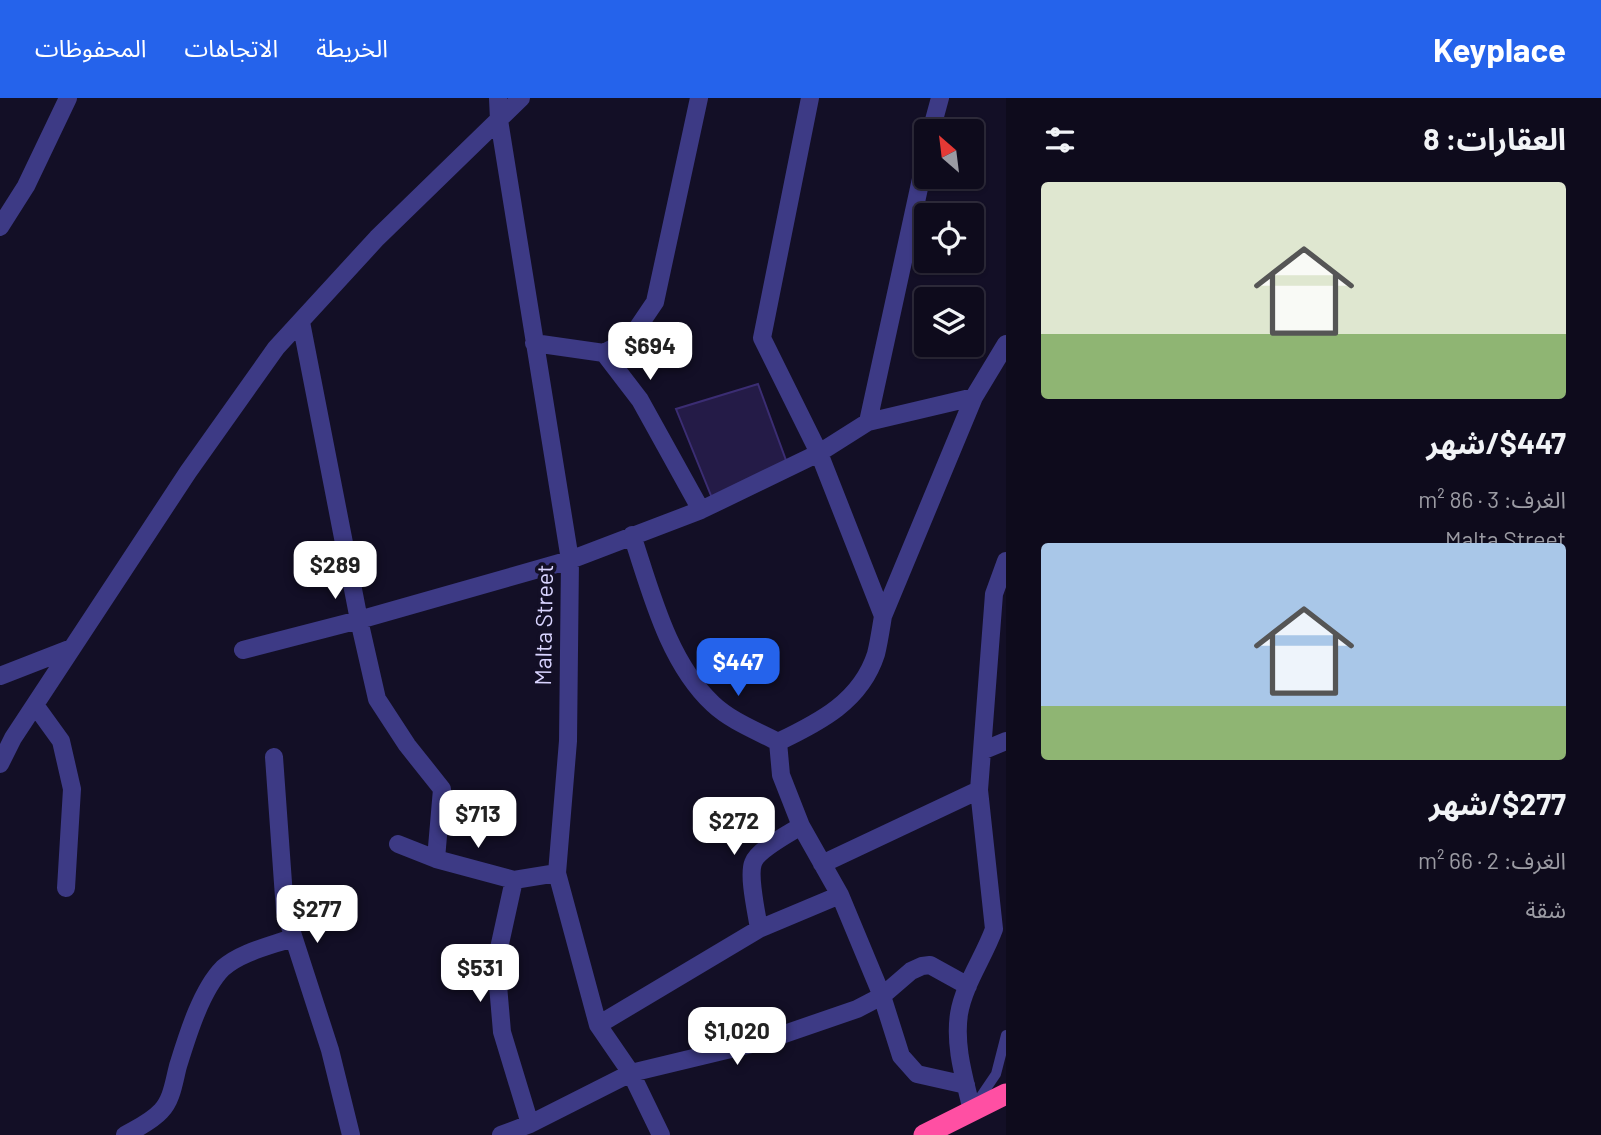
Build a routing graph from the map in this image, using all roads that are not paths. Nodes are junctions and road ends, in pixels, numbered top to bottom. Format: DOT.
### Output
graph roads {
  1 [pos="68,98"];
  2 [pos="498,98"];
  3 [pos="520,98"];
  4 [pos="699,98"];
  5 [pos="810,98"];
  6 [pos="940,98"];
  7 [pos="934,119"];
  8 [pos="499,120"];
  9 [pos="919,189"];
  10 [pos="0,227"];
  11 [pos="301,322"];
  12 [pos="534,343"];
  13 [pos="1006,344"];
  14 [pos="604,353"];
  15 [pos="974,397"];
  16 [pos="868,422"];
  17 [pos="819,453"];
  18 [pos="701,510"];
  19 [pos="632,535"];
  20 [pos="570,560"];
  21 [pos="1006,561"];
  22 [pos="883,616"];
  23 [pos="359,620"];
  24 [pos="72,648"];
  25 [pos="243,650"];
  26 [pos="0,676"];
  27 [pos="35,705"];
  28 [pos="1006,741"];
  29 [pos="778,743"];
  30 [pos="982,751"];
  31 [pos="274,757"];
  32 [pos="0,764"];
  33 [pos="979,790"];
  34 [pos="801,826"];
  35 [pos="398,844"];
  36 [pos="436,859"];
  37 [pos="822,864"];
  38 [pos="557,873"];
  39 [pos="514,880"];
  40 [pos="66,888"];
  41 [pos="840,895"];
  42 [pos="759,929"];
  43 [pos="292,937"];
  44 [pos="968,986"];
  45 [pos="882,996"];
  46 [pos="598,1026"];
  47 [pos="1006,1035"];
  48 [pos="631,1073"];
  49 [pos="966,1085"];
  50 [pos="1006,1094"];
  51 [pos="972,1111"];
  52 [pos="530,1124"];
  53 [pos="125,1135"];
  54 [pos="351,1135"];
  55 [pos="501,1135"];
  56 [pos="661,1135"];
  57 [pos="924,1135"];
  1 -- 10 [label="street"];
  2 -- 8 [label="street, Malta Street"];
  3 -- 8 [label="street"];
  4 -- 14 [label="street"];
  5 -- 17 [label="street"];
  6 -- 7 [label="street"];
  8 -- 11 [label="street"];
  8 -- 12 [label="street, Malta Street"];
  9 -- 16 [label="street"];
  11 -- 23 [label="street"];
  11 -- 24 [label="street"];
  12 -- 14 [label="street"];
  12 -- 20 [label="street, Malta Street"];
  13 -- 15 [label="street"];
  14 -- 18 [label="street"];
  15 -- 16 [label="street"];
  15 -- 22 [label="street"];
  16 -- 17 [label="street"];
  17 -- 18 [label="street"];
  17 -- 22 [label="street"];
  18 -- 19 [label="street"];
  19 -- 20 [label="street"];
  19 -- 29 [label="street"];
  20 -- 23 [label="street"];
  20 -- 38 [label="street, Malta Street"];
  21 -- 30 [label="street"];
  22 -- 29 [label="street"];
  23 -- 25 [label="street"];
  23 -- 36 [label="street"];
  24 -- 26 [label="street"];
  24 -- 27 [label="street"];
  27 -- 32 [label="street"];
  27 -- 40 [label="street"];
  28 -- 30 [label="street"];
  29 -- 34 [label="street"];
  30 -- 33 [label="street"];
  31 -- 43 [label="street"];
  33 -- 37 [label="street"];
  33 -- 44 [label="street"];
  34 -- 37 [label="street"];
  34 -- 42 [label="street"];
  35 -- 36 [label="street"];
  36 -- 39 [label="street"];
  37 -- 41 [label="street"];
  38 -- 39 [label="street"];
  38 -- 46 [label="street, Malta Street"];
  39 -- 52 [label="street"];
  41 -- 42 [label="street"];
  41 -- 45 [label="street"];
  42 -- 46 [label="street"];
  43 -- 53 [label="street"];
  43 -- 54 [label="street"];
  44 -- 45 [label="street"];
  44 -- 49 [label="street"];
  45 -- 48 [label="street"];
  45 -- 49 [label="street"];
  46 -- 48 [label="street, Malta Street"];
  47 -- 51 [label="lane"];
  48 -- 52 [label="street"];
  48 -- 56 [label="street, Malta Street"];
  49 -- 51 [label="street"];
  50 -- 51 [label="highway"];
  51 -- 57 [label="highway"];
  52 -- 55 [label="street"];
}
